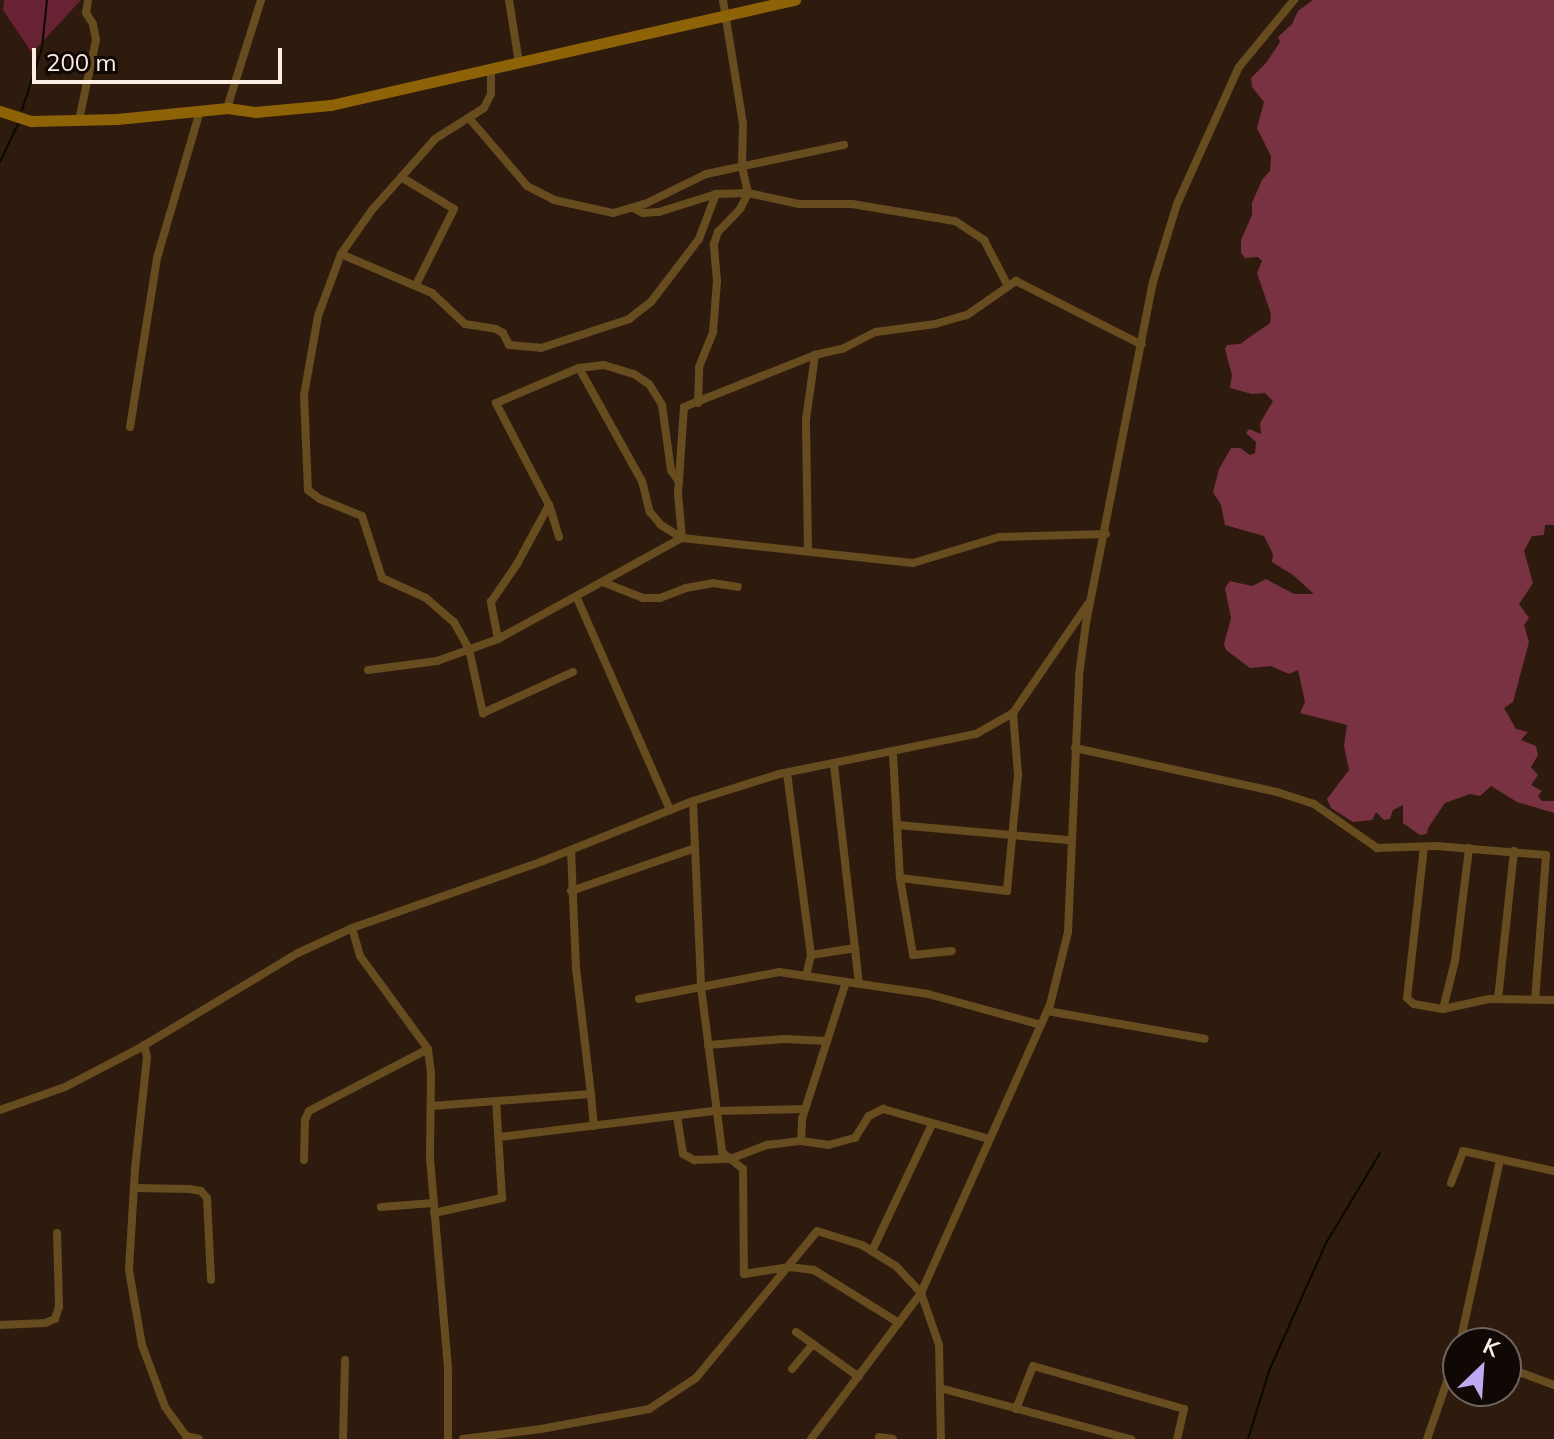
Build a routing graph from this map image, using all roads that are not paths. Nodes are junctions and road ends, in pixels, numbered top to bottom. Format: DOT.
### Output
graph roads {
  1 [pos="88,0"];
  2 [pos="261,0"];
  3 [pos="509,0"];
  4 [pos="723,0"];
  5 [pos="795,0"];
  6 [pos="1294,0"];
  7 [pos="727,15"];
  8 [pos="519,63"];
  9 [pos="491,69"];
  10 [pos="227,108"];
  11 [pos="0,111"];
  12 [pos="200,111"];
  13 [pos="469,118"];
  14 [pos="79,120"];
  15 [pos="844,145"];
  16 [pos="742,167"];
  17 [pos="401,177"];
  18 [pos="748,193"];
  19 [pos="716,194"];
  20 [pos="633,207"];
  21 [pos="341,254"];
  22 [pos="416,285"];
  23 [pos="1008,286"];
  24 [pos="1142,345"];
  25 [pos="815,355"];
  26 [pos="579,368"];
  27 [pos="698,403"];
  28 [pos="130,427"];
  29 [pos="679,482"];
  30 [pos="549,505"];
  31 [pos="1106,534"];
  32 [pos="559,537"];
  33 [pos="682,538"];
  34 [pos="808,550"];
  35 [pos="605,583"];
  36 [pos="738,587"];
  37 [pos="577,598"];
  38 [pos="1092,598"];
  39 [pos="498,639"];
  40 [pos="469,649"];
  41 [pos="368,670"];
  42 [pos="573,672"];
  43 [pos="1013,713"];
  44 [pos="1075,748"];
  45 [pos="893,754"];
  46 [pos="834,765"];
  47 [pos="787,773"];
  48 [pos="693,801"];
  49 [pos="670,810"];
  50 [pos="897,825"];
  51 [pos="1014,833"];
  52 [pos="1070,840"];
  53 [pos="1424,847"];
  54 [pos="695,848"];
  55 [pos="1469,848"];
  56 [pos="571,850"];
  57 [pos="1514,851"];
  58 [pos="900,878"];
  59 [pos="571,891"];
  60 [pos="352,928"];
  61 [pos="855,948"];
  62 [pos="952,951"];
  63 [pos="811,955"];
  64 [pos="806,976"];
  65 [pos="846,982"];
  66 [pos="859,984"];
  67 [pos="701,987"];
  68 [pos="639,999"];
  69 [pos="1498,999"];
  70 [pos="1535,1000"];
  71 [pos="1554,1000"];
  72 [pos="1443,1009"];
  73 [pos="1047,1011"];
  74 [pos="1041,1025"];
  75 [pos="1205,1039"];
  76 [pos="827,1041"];
  77 [pos="144,1045"];
  78 [pos="708,1045"];
  79 [pos="428,1049"];
  80 [pos="591,1094"];
  81 [pos="496,1101"];
  82 [pos="431,1106"];
  83 [pos="805,1109"];
  84 [pos="0,1110"];
  85 [pos="715,1111"];
  86 [pos="677,1116"];
  87 [pos="932,1124"];
  88 [pos="594,1126"];
  89 [pos="499,1137"];
  90 [pos="989,1139"];
  91 [pos="801,1141"];
  92 [pos="730,1159"];
  93 [pos="1500,1159"];
  94 [pos="304,1160"];
  95 [pos="1554,1171"];
  96 [pos="1451,1183"];
  97 [pos="134,1188"];
  98 [pos="381,1207"];
  99 [pos="434,1208"];
  100 [pos="57,1233"];
  101 [pos="872,1251"];
  102 [pos="789,1267"];
  103 [pos="211,1280"];
  104 [pos="921,1293"];
  105 [pos="899,1323"];
  106 [pos="0,1325"];
  107 [pos="1463,1327"];
  108 [pos="796,1332"];
  109 [pos="813,1344"];
  110 [pos="345,1360"];
  111 [pos="792,1369"];
  112 [pos="1522,1373"];
  113 [pos="859,1377"];
  114 [pos="1554,1385"];
  115 [pos="940,1388"];
  116 [pos="1442,1399"];
  117 [pos="1016,1409"];
  118 [pos="879,1437"];
  119 [pos="199,1439"];
  120 [pos="343,1439"];
  121 [pos="448,1439"];
  122 [pos="463,1439"];
  123 [pos="811,1439"];
  124 [pos="893,1439"];
  125 [pos="941,1439"];
  126 [pos="1131,1439"];
  127 [pos="1177,1439"];
  128 [pos="1428,1439"];
  1 -- 14 [label="street"];
  2 -- 10 [label="street"];
  3 -- 8 [label="street"];
  4 -- 7 [label="street"];
  5 -- 7 [label="street"];
  6 -- 24 [label="street"];
  7 -- 8 [label="street"];
  7 -- 16 [label="street"];
  8 -- 9 [label="street"];
  9 -- 10 [label="street"];
  9 -- 13 [label="street"];
  10 -- 12 [label="street"];
  11 -- 14 [label="street"];
  12 -- 14 [label="street"];
  12 -- 28 [label="street"];
  13 -- 17 [label="street"];
  13 -- 20 [label="street"];
  15 -- 16 [label="street"];
  16 -- 18 [label="street"];
  16 -- 20 [label="street"];
  17 -- 21 [label="street"];
  17 -- 22 [label="street"];
  18 -- 19 [label="street"];
  18 -- 23 [label="street"];
  18 -- 27 [label="street"];
  19 -- 20 [label="street"];
  19 -- 22 [label="street"];
  21 -- 22 [label="street"];
  21 -- 40 [label="street"];
  23 -- 24 [label="street"];
  23 -- 25 [label="street"];
  24 -- 31 [label="street"];
  25 -- 27 [label="street"];
  25 -- 34 [label="street"];
  26 -- 29 [label="street"];
  26 -- 30 [label="street"];
  26 -- 33 [label="street"];
  27 -- 29 [label="street"];
  29 -- 33 [label="street"];
  30 -- 32 [label="street"];
  30 -- 39 [label="street"];
  31 -- 34 [label="street"];
  31 -- 38 [label="street"];
  33 -- 34 [label="street"];
  33 -- 35 [label="street"];
  35 -- 36 [label="street"];
  35 -- 37 [label="street"];
  37 -- 39 [label="street"];
  37 -- 49 [label="street"];
  38 -- 43 [label="street"];
  38 -- 44 [label="street"];
  39 -- 40 [label="street"];
  40 -- 41 [label="street"];
  40 -- 42 [label="street"];
  43 -- 45 [label="street"];
  43 -- 51 [label="street"];
  44 -- 52 [label="street"];
  44 -- 53 [label="street"];
  45 -- 46 [label="street"];
  45 -- 50 [label="street"];
  46 -- 47 [label="street"];
  46 -- 61 [label="street"];
  47 -- 48 [label="street"];
  47 -- 63 [label="street"];
  48 -- 49 [label="street"];
  48 -- 54 [label="street"];
  49 -- 56 [label="street"];
  50 -- 51 [label="street"];
  50 -- 58 [label="street"];
  51 -- 52 [label="street"];
  51 -- 58 [label="street"];
  52 -- 73 [label="street"];
  53 -- 55 [label="street"];
  53 -- 72 [label="street"];
  54 -- 59 [label="street"];
  54 -- 67 [label="street"];
  55 -- 57 [label="street"];
  55 -- 72 [label="street"];
  56 -- 59 [label="street"];
  56 -- 60 [label="street"];
  57 -- 69 [label="street"];
  57 -- 70 [label="street"];
  58 -- 62 [label="street"];
  59 -- 80 [label="street"];
  60 -- 77 [label="street"];
  60 -- 79 [label="street"];
  61 -- 63 [label="street"];
  61 -- 66 [label="street"];
  63 -- 64 [label="street"];
  64 -- 65 [label="street"];
  64 -- 67 [label="street"];
  65 -- 66 [label="street"];
  65 -- 76 [label="street"];
  66 -- 74 [label="street"];
  67 -- 68 [label="street"];
  67 -- 78 [label="street"];
  69 -- 70 [label="street"];
  69 -- 72 [label="street"];
  70 -- 71 [label="street"];
  73 -- 74 [label="street"];
  73 -- 75 [label="street"];
  74 -- 90 [label="street"];
  76 -- 78 [label="street"];
  76 -- 83 [label="street"];
  77 -- 84 [label="street"];
  77 -- 97 [label="street"];
  78 -- 85 [label="street"];
  79 -- 82 [label="street"];
  79 -- 94 [label="street"];
  80 -- 81 [label="street"];
  80 -- 88 [label="street"];
  81 -- 82 [label="street"];
  81 -- 89 [label="street"];
  82 -- 99 [label="street"];
  83 -- 85 [label="street"];
  83 -- 91 [label="street"];
  85 -- 86 [label="street"];
  85 -- 92 [label="street"];
  86 -- 88 [label="street"];
  86 -- 92 [label="street"];
  87 -- 90 [label="street"];
  87 -- 91 [label="street"];
  87 -- 101 [label="street"];
  88 -- 89 [label="street"];
  89 -- 99 [label="street"];
  90 -- 104 [label="street"];
  91 -- 92 [label="street"];
  92 -- 102 [label="street"];
  93 -- 95 [label="street"];
  93 -- 96 [label="street"];
  93 -- 107 [label="street"];
  97 -- 103 [label="street"];
  97 -- 119 [label="street"];
  98 -- 99 [label="street"];
  99 -- 121 [label="street"];
  100 -- 106 [label="street"];
  101 -- 102 [label="street"];
  101 -- 104 [label="street"];
  102 -- 105 [label="street"];
  102 -- 122 [label="street"];
  104 -- 105 [label="street"];
  104 -- 115 [label="street"];
  105 -- 113 [label="street"];
  108 -- 109 [label="street"];
  109 -- 111 [label="street"];
  109 -- 113 [label="street"];
  110 -- 120 [label="street"];
  112 -- 114 [label="street"];
  113 -- 123 [label="street"];
  115 -- 117 [label="street"];
  115 -- 125 [label="street"];
  116 -- 128 [label="street"];
  117 -- 126 [label="street"];
  117 -- 127 [label="street"];
  118 -- 124 [label="street"];
}
